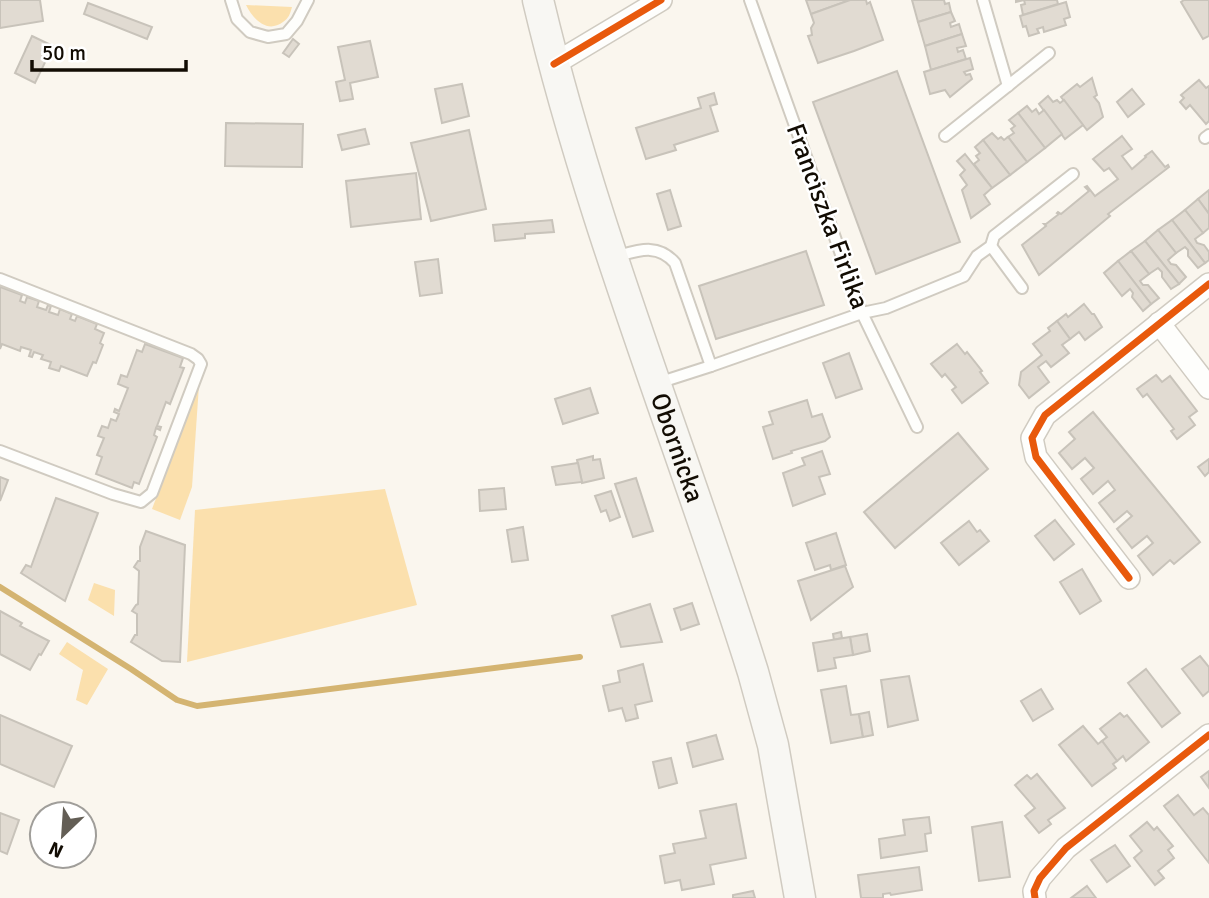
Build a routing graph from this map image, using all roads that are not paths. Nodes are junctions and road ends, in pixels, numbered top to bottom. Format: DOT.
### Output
graph roads {
  1 [pos="231,0"];
  2 [pos="308,0"];
  3 [pos="538,0"];
  4 [pos="661,0"];
  5 [pos="750,0"];
  6 [pos="983,0"];
  7 [pos="1049,52"];
  8 [pos="554,64"];
  9 [pos="1008,86"];
  10 [pos="945,136"];
  11 [pos="1073,174"];
  12 [pos="991,246"];
  13 [pos="613,258"];
  14 [pos="0,279"];
  15 [pos="1209,284"];
  16 [pos="1022,288"];
  17 [pos="862,313"];
  18 [pos="1159,323"];
  19 [pos="711,366"];
  20 [pos="656,383"];
  21 [pos="1209,388"];
  22 [pos="917,426"];
  23 [pos="0,451"];
  24 [pos="1129,578"];
  25 [pos="1209,735"];
  26 [pos="1034,895"];
  27 [pos="800,898"];
  1 -- 2 [label="lane"];
  3 -- 8 [label="main road, Obornicka"];
  4 -- 8 [label="street"];
  5 -- 17 [label="lane, Franciszka Firlika"];
  6 -- 9 [label="lane"];
  7 -- 9 [label="lane"];
  8 -- 13 [label="main road, Obornicka"];
  9 -- 10 [label="lane"];
  11 -- 12 [label="lane"];
  12 -- 16 [label="lane"];
  12 -- 17 [label="lane"];
  13 -- 19 [label="lane"];
  13 -- 20 [label="main road, Obornicka"];
  14 -- 23 [label="lane"];
  15 -- 18 [label="street"];
  17 -- 19 [label="lane"];
  17 -- 22 [label="lane, Franciszka Firlika"];
  18 -- 21 [label="street"];
  18 -- 24 [label="street"];
  19 -- 20 [label="lane"];
  20 -- 27 [label="main road, Obornicka"];
  25 -- 26 [label="street"];
}
